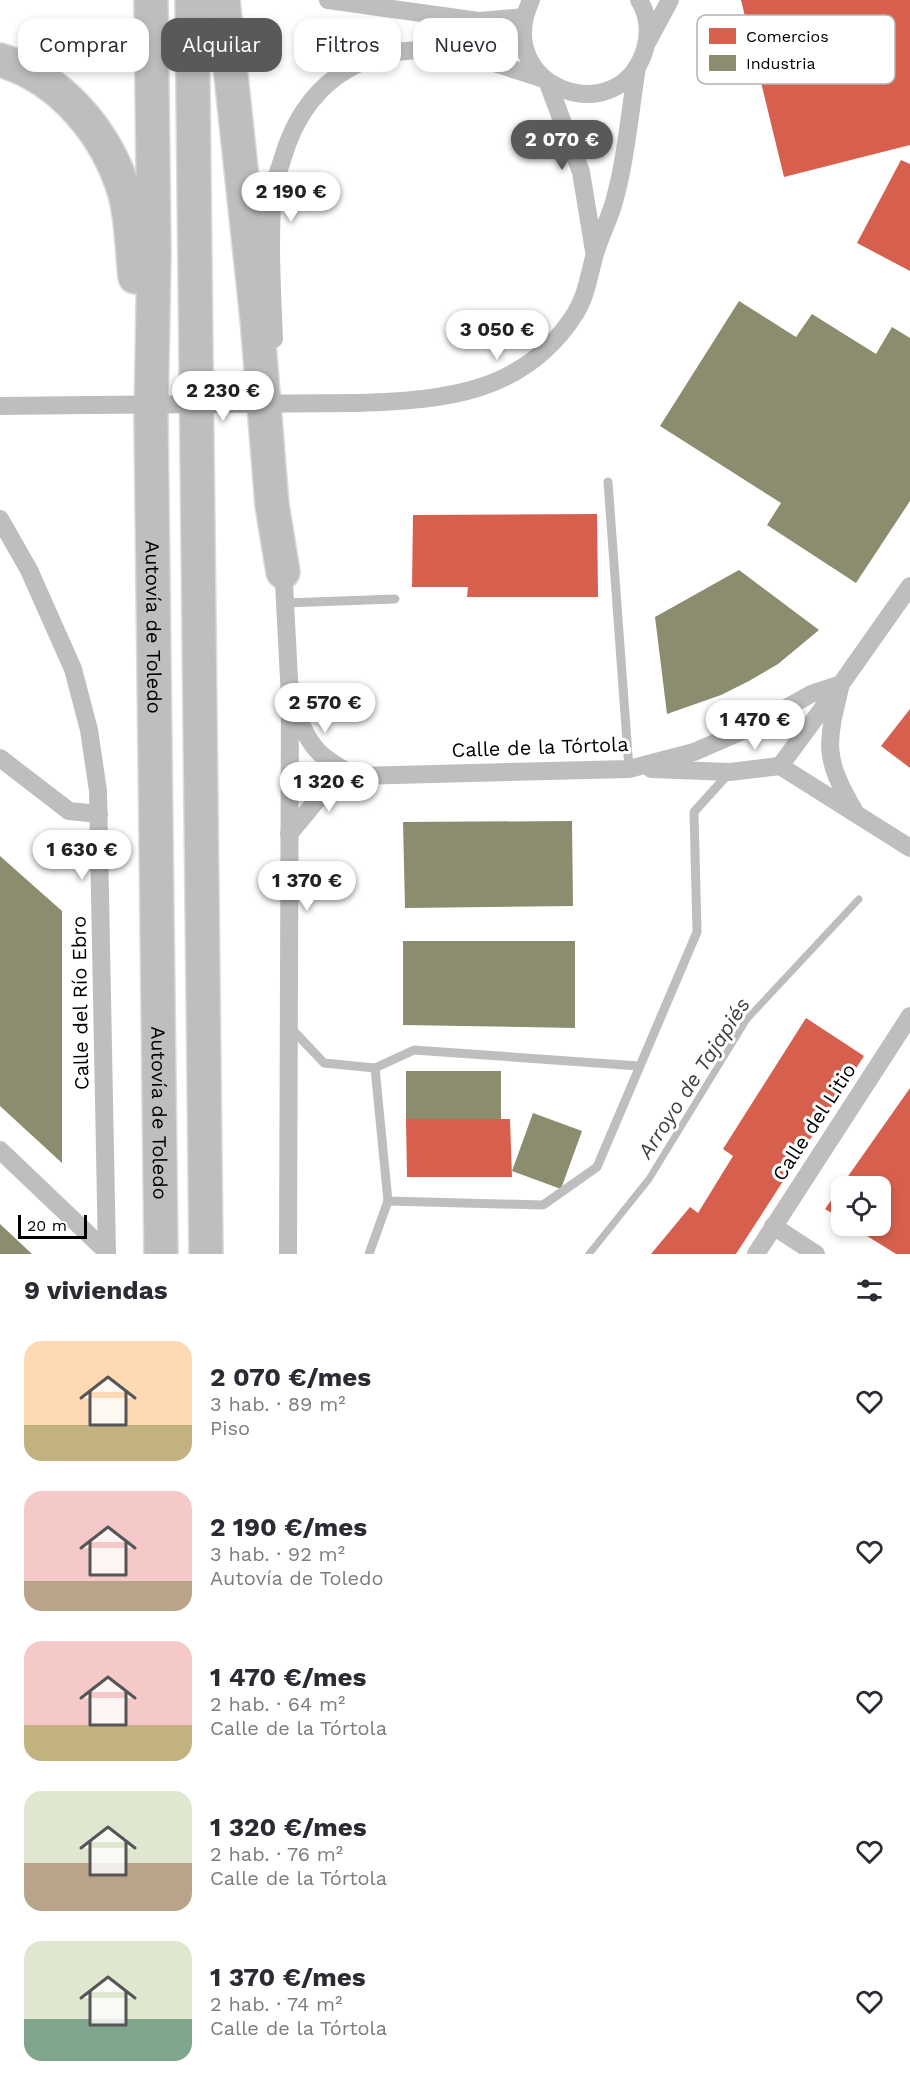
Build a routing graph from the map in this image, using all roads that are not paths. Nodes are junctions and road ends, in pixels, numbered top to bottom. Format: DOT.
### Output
graph roads {
  1 [pos="151,0"];
  2 [pos="192,0"];
  3 [pos="223,0"];
  4 [pos="328,0"];
  5 [pos="639,0"];
  6 [pos="670,0"];
  7 [pos="528,8"];
  8 [pos="647,42"];
  9 [pos="0,60"];
  10 [pos="637,67"];
  11 [pos="546,81"];
  12 [pos="595,255"];
  13 [pos="0,406"];
  14 [pos="151,416"];
  15 [pos="608,482"];
  16 [pos="0,519"];
  17 [pos="910,586"];
  18 [pos="284,587"];
  19 [pos="395,600"];
  20 [pos="841,684"];
  21 [pos="290,698"];
  22 [pos="0,758"];
  23 [pos="780,766"];
  24 [pos="629,769"];
  25 [pos="730,772"];
  26 [pos="357,776"];
  27 [pos="99,814"];
  28 [pos="856,814"];
  29 [pos="289,834"];
  30 [pos="910,848"];
  31 [pos="910,1016"];
  32 [pos="289,1026"];
  33 [pos="639,1066"];
  34 [pos="375,1068"];
  35 [pos="0,1150"];
  36 [pos="388,1201"];
  37 [pos="773,1226"];
  38 [pos="107,1253"];
  39 [pos="162,1254"];
  40 [pos="206,1254"];
  41 [pos="288,1254"];
  42 [pos="369,1254"];
  43 [pos="756,1254"];
  44 [pos="816,1254"];
  1 -- 14 [label="highway, Autovía de Toledo"];
  2 -- 40 [label="highway"];
  3 -- 18 [label="highway"];
  4 -- 7 [label="street"];
  5 -- 8 [label="street"];
  6 -- 8 [label="street"];
  7 -- 11 [label="street"];
  8 -- 10 [label="street"];
  9 -- 14 [label="highway"];
  10 -- 11 [label="street"];
  10 -- 12 [label="street"];
  11 -- 12 [label="street"];
  11 -- 18 [label="street"];
  12 -- 13 [label="street, bridge"];
  14 -- 39 [label="highway, Autovía de Toledo"];
  15 -- 24 [label="lane"];
  16 -- 27 [label="street, Calle del Río Ebro"];
  17 -- 20 [label="street"];
  18 -- 19 [label="lane"];
  18 -- 21 [label="street"];
  20 -- 23 [label="street"];
  20 -- 24 [label="street, Calle de la Tórtola"];
  20 -- 28 [label="street"];
  21 -- 26 [label="street, Calle de la Tórtola"];
  21 -- 29 [label="street"];
  22 -- 27 [label="street"];
  23 -- 25 [label="street"];
  23 -- 28 [label="street"];
  24 -- 25 [label="street"];
  24 -- 26 [label="street, Calle de la Tórtola"];
  25 -- 33 [label="lane"];
  26 -- 29 [label="street, Calle de la Tórtola"];
  27 -- 38 [label="street, Calle del Río Ebro"];
  28 -- 30 [label="street"];
  29 -- 32 [label="street"];
  31 -- 37 [label="street, Calle del Litio"];
  32 -- 34 [label="lane"];
  32 -- 41 [label="street"];
  33 -- 34 [label="lane"];
  33 -- 36 [label="lane"];
  34 -- 36 [label="lane"];
  35 -- 38 [label="street"];
  36 -- 42 [label="lane"];
  37 -- 43 [label="street, Calle del Litio"];
  37 -- 44 [label="street"];
}
